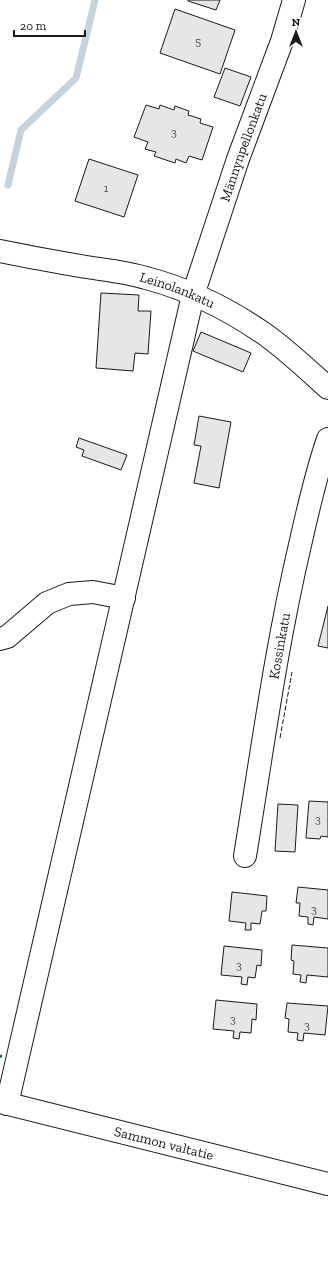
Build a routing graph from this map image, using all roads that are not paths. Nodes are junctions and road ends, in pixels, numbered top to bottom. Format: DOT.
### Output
graph roads {
  1 [pos="294,0"];
  2 [pos="0,251"];
  3 [pos="193,295"];
  4 [pos="328,388"];
  5 [pos="328,440"];
  6 [pos="124,598"];
  7 [pos="0,639"];
  8 [pos="245,856"];
  9 [pos="4,1103"];
  10 [pos="328,1184"];
  1 -- 3 [label="street, Männynpellonkatu"];
  2 -- 3 [label="street, Leinolankatu"];
  3 -- 4 [label="street, Leinolankatu"];
  3 -- 6 [label="street, Männynpellonkatu"];
  5 -- 8 [label="street, Kossinkatu"];
  6 -- 7 [label="street"];
  6 -- 9 [label="street, Männynpellonkatu"];
  9 -- 10 [label="street, Sammon valtatie"];
}
